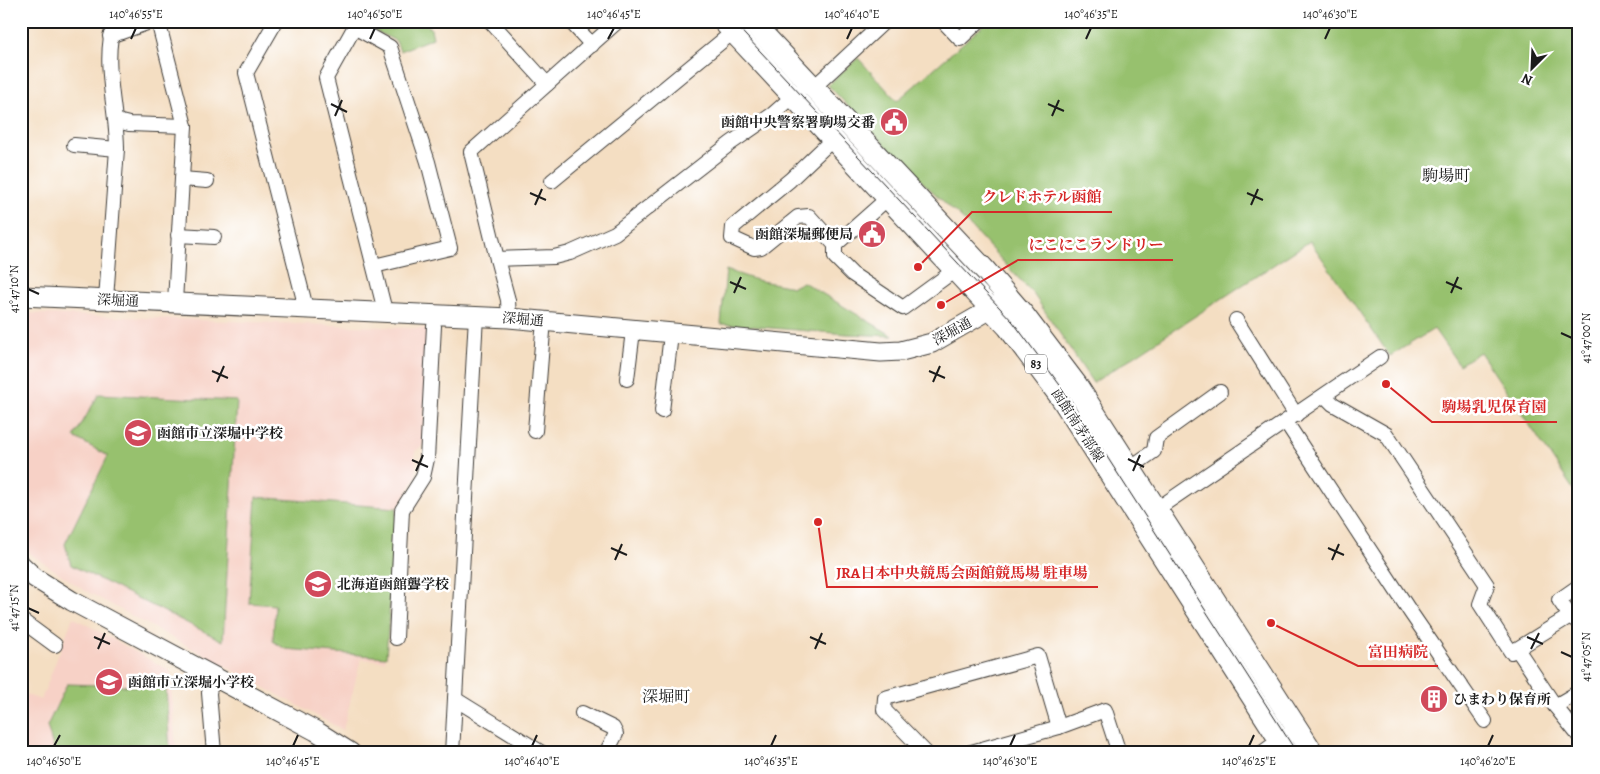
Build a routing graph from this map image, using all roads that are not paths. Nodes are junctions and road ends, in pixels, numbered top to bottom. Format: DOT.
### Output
graph roads {
  1 [pos="115,21"];
  2 [pos="153,21"];
  3 [pos="158,21"];
  4 [pos="276,21"];
  5 [pos="490,21"];
  6 [pos="570,21"];
  7 [pos="618,21"];
  8 [pos="884,21"];
  9 [pos="943,21"];
  10 [pos="979,21"];
  11 [pos="356,24"];
  12 [pos="735,25"];
  13 [pos="110,36"];
  14 [pos="592,45"];
  15 [pos="547,84"];
  16 [pos="805,90"];
  17 [pos="117,121"];
  18 [pos="185,126"];
  19 [pos="833,139"];
  20 [pos="74,145"];
  21 [pos="117,148"];
  22 [pos="182,179"];
  23 [pos="207,180"];
  24 [pos="552,181"];
  25 [pos="888,198"];
  26 [pos="178,235"];
  27 [pos="214,237"];
  28 [pos="835,245"];
  29 [pos="497,259"];
  30 [pos="374,266"];
  31 [pos="955,270"];
  32 [pos="21,296"];
  33 [pos="1010,298"];
  34 [pos="106,299"];
  35 [pos="175,302"];
  36 [pos="306,308"];
  37 [pos="991,309"];
  38 [pos="385,311"];
  39 [pos="476,316"];
  40 [pos="509,318"];
  41 [pos="1236,320"];
  42 [pos="434,326"];
  43 [pos="543,332"];
  44 [pos="632,339"];
  45 [pos="670,343"];
  46 [pos="1380,358"];
  47 [pos="627,379"];
  48 [pos="1220,392"];
  49 [pos="1324,396"];
  50 [pos="662,412"];
  51 [pos="1291,419"];
  52 [pos="535,431"];
  53 [pos="1130,468"];
  54 [pos="1148,515"];
  55 [pos="22,568"];
  56 [pos="1579,586"];
  57 [pos="1574,619"];
  58 [pos="21,620"];
  59 [pos="396,638"];
  60 [pos="55,645"];
  61 [pos="1518,648"];
  62 [pos="213,676"];
  63 [pos="1579,692"];
  64 [pos="455,699"];
  65 [pos="1555,706"];
  66 [pos="582,713"];
  67 [pos="1485,721"];
  68 [pos="1059,727"];
  69 [pos="1579,736"];
  70 [pos="1288,741"];
  71 [pos="214,753"];
  72 [pos="351,753"];
  73 [pos="452,753"];
  74 [pos="542,753"];
  75 [pos="606,753"];
  76 [pos="926,753"];
  77 [pos="968,753"];
  78 [pos="1120,753"];
  79 [pos="1262,753"];
  80 [pos="1313,753"];
  1 -- 13 [label="street"];
  2 -- 13 [label="street"];
  3 -- 18 [label="street"];
  4 -- 36 [label="street"];
  5 -- 15 [label="street"];
  6 -- 14 [label="street"];
  7 -- 14 [label="street"];
  8 -- 16 [label="street"];
  9 -- 10 [label="street"];
  11 -- 30 [label="street"];
  11 -- 30 [label="street"];
  12 -- 16 [label="main road, 函館南茅部線 / 83"];
  12 -- 24 [label="street"];
  13 -- 17 [label="street"];
  14 -- 15 [label="street"];
  15 -- 29 [label="street"];
  16 -- 19 [label="main road, 函館南茅部線 / 83"];
  16 -- 29 [label="street"];
  16 -- 33 [label="main road, 函館南茅部線 / 83"];
  17 -- 18 [label="street"];
  17 -- 21 [label="street"];
  18 -- 22 [label="street"];
  19 -- 25 [label="main road, 函館南茅部線 / 83"];
  19 -- 28 [label="street"];
  20 -- 21 [label="street"];
  21 -- 34 [label="street"];
  22 -- 23 [label="street"];
  22 -- 26 [label="street"];
  25 -- 28 [label="street"];
  25 -- 31 [label="main road, 函館南茅部線 / 83"];
  26 -- 27 [label="street"];
  26 -- 35 [label="street"];
  28 -- 31 [label="street"];
  29 -- 40 [label="street"];
  30 -- 38 [label="street"];
  31 -- 37 [label="main road, 函館南茅部線 / 83"];
  32 -- 34 [label="street, 深堀通"];
  33 -- 37 [label="street, 深堀通"];
  33 -- 53 [label="main road, 函館南茅部線 / 83"];
  34 -- 35 [label="street, 深堀通"];
  35 -- 36 [label="street, 深堀通"];
  36 -- 38 [label="street, 深堀通"];
  37 -- 40 [label="street, 深堀通"];
  37 -- 54 [label="main road, 函館南茅部線 / 83"];
  38 -- 39 [label="street, 深堀通"];
  39 -- 40 [label="street, 深堀通"];
  39 -- 64 [label="street"];
  41 -- 51 [label="street"];
  42 -- 59 [label="street"];
  43 -- 52 [label="street"];
  44 -- 47 [label="street"];
  45 -- 50 [label="street"];
  46 -- 49 [label="street"];
  48 -- 53 [label="street"];
  49 -- 51 [label="street"];
  49 -- 61 [label="street"];
  51 -- 54 [label="street"];
  51 -- 67 [label="street"];
  53 -- 54 [label="main road, 函館南茅部線 / 83"];
  54 -- 70 [label="main road, 函館南茅部線 / 83"];
  55 -- 62 [label="street"];
  56 -- 57 [label="street"];
  57 -- 61 [label="street"];
  58 -- 60 [label="street"];
  61 -- 65 [label="street"];
  62 -- 71 [label="street"];
  62 -- 72 [label="street"];
  63 -- 65 [label="street"];
  64 -- 73 [label="street"];
  64 -- 74 [label="street"];
  65 -- 69 [label="street"];
  66 -- 75 [label="street"];
  68 -- 76 [label="street"];
  68 -- 77 [label="street"];
  68 -- 78 [label="street"];
  70 -- 79 [label="street"];
  70 -- 80 [label="main road, 函館南茅部線 / 83"];
}
